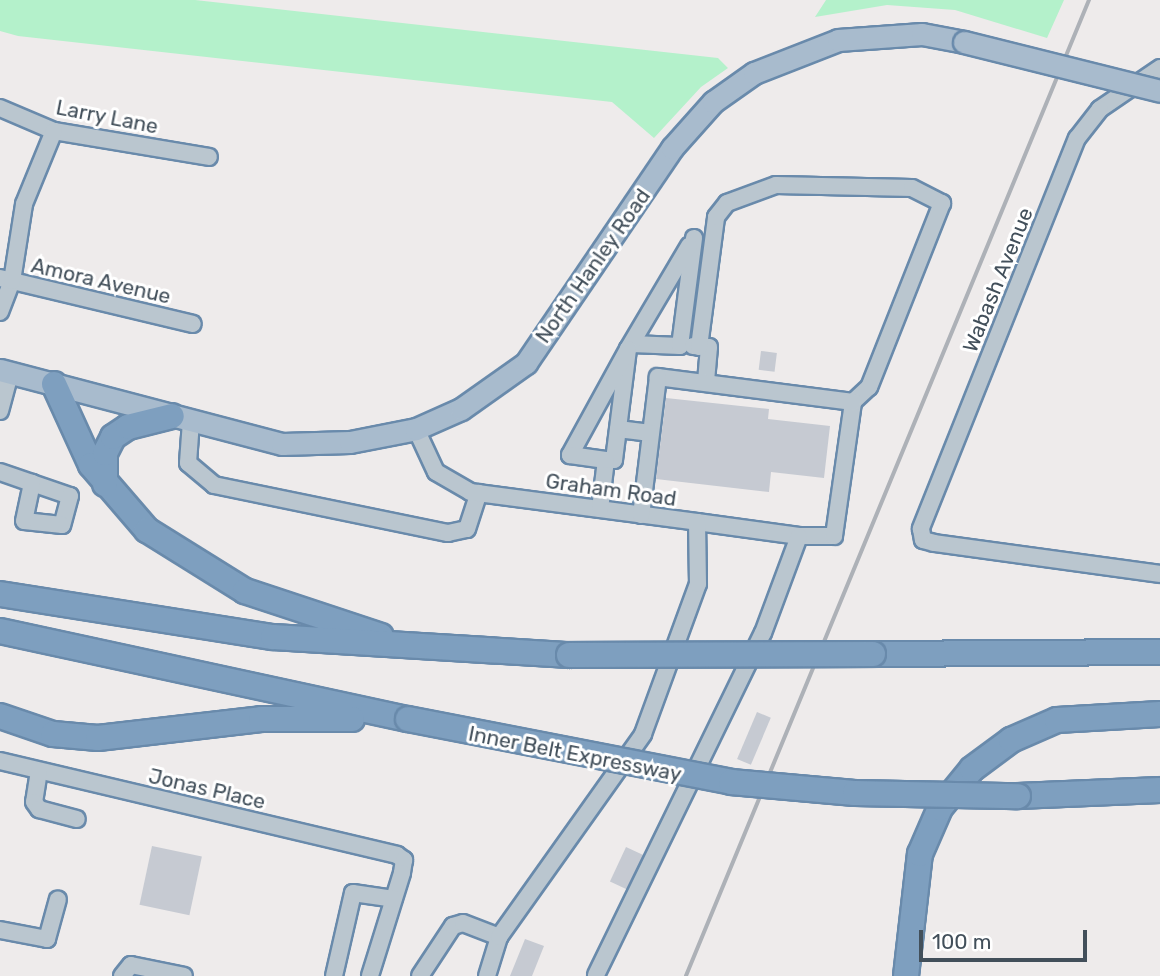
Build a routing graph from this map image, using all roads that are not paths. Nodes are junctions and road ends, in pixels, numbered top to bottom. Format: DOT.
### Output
graph roads {
  1 [pos="1160,68"];
  2 [pos="1160,91"];
  3 [pos="0,108"];
  4 [pos="54,131"];
  5 [pos="209,157"];
  6 [pos="6,279"];
  7 [pos="0,312"];
  8 [pos="193,324"];
  9 [pos="680,346"];
  10 [pos="630,347"];
  11 [pos="699,347"];
  12 [pos="5,371"];
  13 [pos="706,383"];
  14 [pos="54,384"];
  15 [pos="853,402"];
  16 [pos="0,411"];
  17 [pos="181,419"];
  18 [pos="416,429"];
  19 [pos="618,429"];
  20 [pos="651,433"];
  21 [pos="606,460"];
  22 [pos="0,472"];
  23 [pos="32,483"];
  24 [pos="104,484"];
  25 [pos="479,493"];
  26 [pos="600,509"];
  27 [pos="641,515"];
  28 [pos="697,522"];
  29 [pos="799,536"];
  30 [pos="1160,573"];
  31 [pos="0,594"];
  32 [pos="0,631"];
  33 [pos="432,650"];
  34 [pos="1160,652"];
  35 [pos="1160,713"];
  36 [pos="0,716"];
  37 [pos="408,719"];
  38 [pos="1160,725"];
  39 [pos="0,761"];
  40 [pos="39,771"];
  41 [pos="1160,790"];
  42 [pos="77,819"];
  43 [pos="58,899"];
  44 [pos="394,899"];
  45 [pos="0,930"];
  46 [pos="499,937"];
  47 [pos="596,975"];
  48 [pos="122,976"];
  49 [pos="184,976"];
  50 [pos="334,976"];
  51 [pos="370,976"];
  52 [pos="420,976"];
  53 [pos="487,976"];
  54 [pos="906,976"];
  1 -- 30 [label="street, Wabash Avenue"];
  2 -- 18 [label="main road, North Hanley Road, bridge"];
  3 -- 4 [label="street, Larry Lane"];
  4 -- 5 [label="street, Larry Lane"];
  4 -- 6 [label="street"];
  6 -- 7 [label="street"];
  6 -- 8 [label="street, Amora Avenue"];
  9 -- 10 [label="street"];
  9 -- 10 [label="street"];
  9 -- 11 [label="street"];
  10 -- 19 [label="street"];
  10 -- 21 [label="street"];
  11 -- 13 [label="street"];
  11 -- 15 [label="street"];
  12 -- 14 [label="main road, North Hanley Road"];
  12 -- 16 [label="street"];
  13 -- 15 [label="street"];
  13 -- 20 [label="street"];
  14 -- 17 [label="main road, North Hanley Road"];
  14 -- 24 [label="highway"];
  15 -- 29 [label="street, Graham Road"];
  17 -- 18 [label="main road, North Hanley Road"];
  17 -- 24 [label="highway"];
  17 -- 25 [label="street"];
  18 -- 25 [label="street, Graham Road"];
  19 -- 20 [label="street"];
  19 -- 21 [label="street"];
  20 -- 27 [label="street"];
  21 -- 26 [label="street"];
  22 -- 23 [label="street"];
  24 -- 33 [label="highway"];
  25 -- 26 [label="street, Graham Road"];
  26 -- 27 [label="street, Graham Road"];
  27 -- 28 [label="street, Graham Road"];
  28 -- 29 [label="street, Graham Road"];
  28 -- 46 [label="street"];
  29 -- 47 [label="street"];
  31 -- 33 [label="highway"];
  32 -- 37 [label="highway, Inner Belt Expressway"];
  33 -- 34 [label="highway, bridge"];
  35 -- 54 [label="highway"];
  36 -- 37 [label="highway"];
  37 -- 41 [label="highway, Inner Belt Expressway, bridge"];
  38 -- 54 [label="highway"];
  39 -- 40 [label="street, Jonas Place"];
  40 -- 42 [label="street"];
  40 -- 44 [label="street, Jonas Place"];
  43 -- 45 [label="street"];
  44 -- 50 [label="street"];
  44 -- 51 [label="street"];
  46 -- 52 [label="street"];
  46 -- 53 [label="street"];
  48 -- 49 [label="street"];
}
